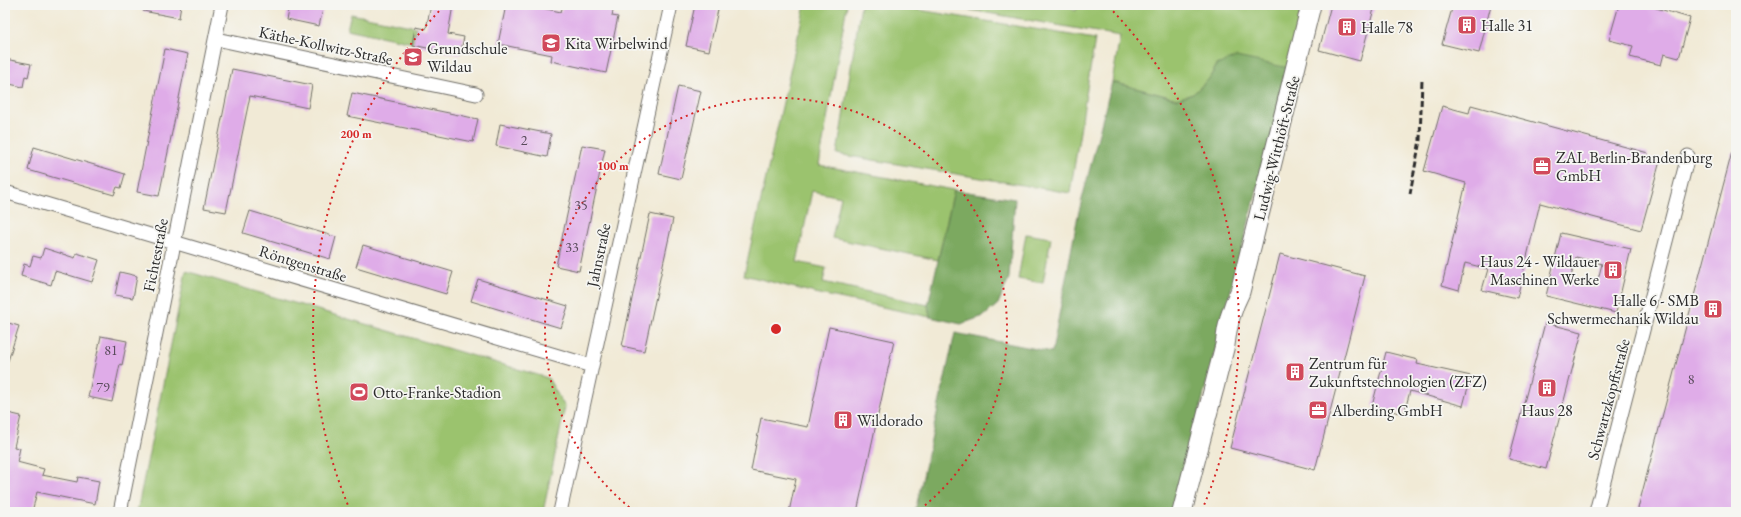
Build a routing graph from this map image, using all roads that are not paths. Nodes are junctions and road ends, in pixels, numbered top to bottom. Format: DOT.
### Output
graph roads {
  1 [pos="222,5"];
  2 [pos="670,5"];
  3 [pos="1311,5"];
  4 [pos="216,39"];
  5 [pos="476,94"];
  6 [pos="1688,156"];
  7 [pos="5,192"];
  8 [pos="174,243"];
  9 [pos="592,366"];
  10 [pos="120,512"];
  11 [pos="560,512"];
  12 [pos="1182,512"];
  13 [pos="1596,512"];
  1 -- 4 [label="street, Fichtestraße"];
  2 -- 9 [label="street, Jahnstraße"];
  3 -- 12 [label="street, Ludwig-Witthöft-Straße"];
  4 -- 5 [label="street, Käthe-Kollwitz-Straße"];
  4 -- 8 [label="street, Fichtestraße"];
  6 -- 13 [label="street, Schwartzkopffstraße"];
  7 -- 8 [label="street, Röntgenstraße"];
  8 -- 9 [label="street, Röntgenstraße"];
  8 -- 10 [label="street, Fichtestraße"];
  9 -- 11 [label="street, Jahnstraße"];
}
